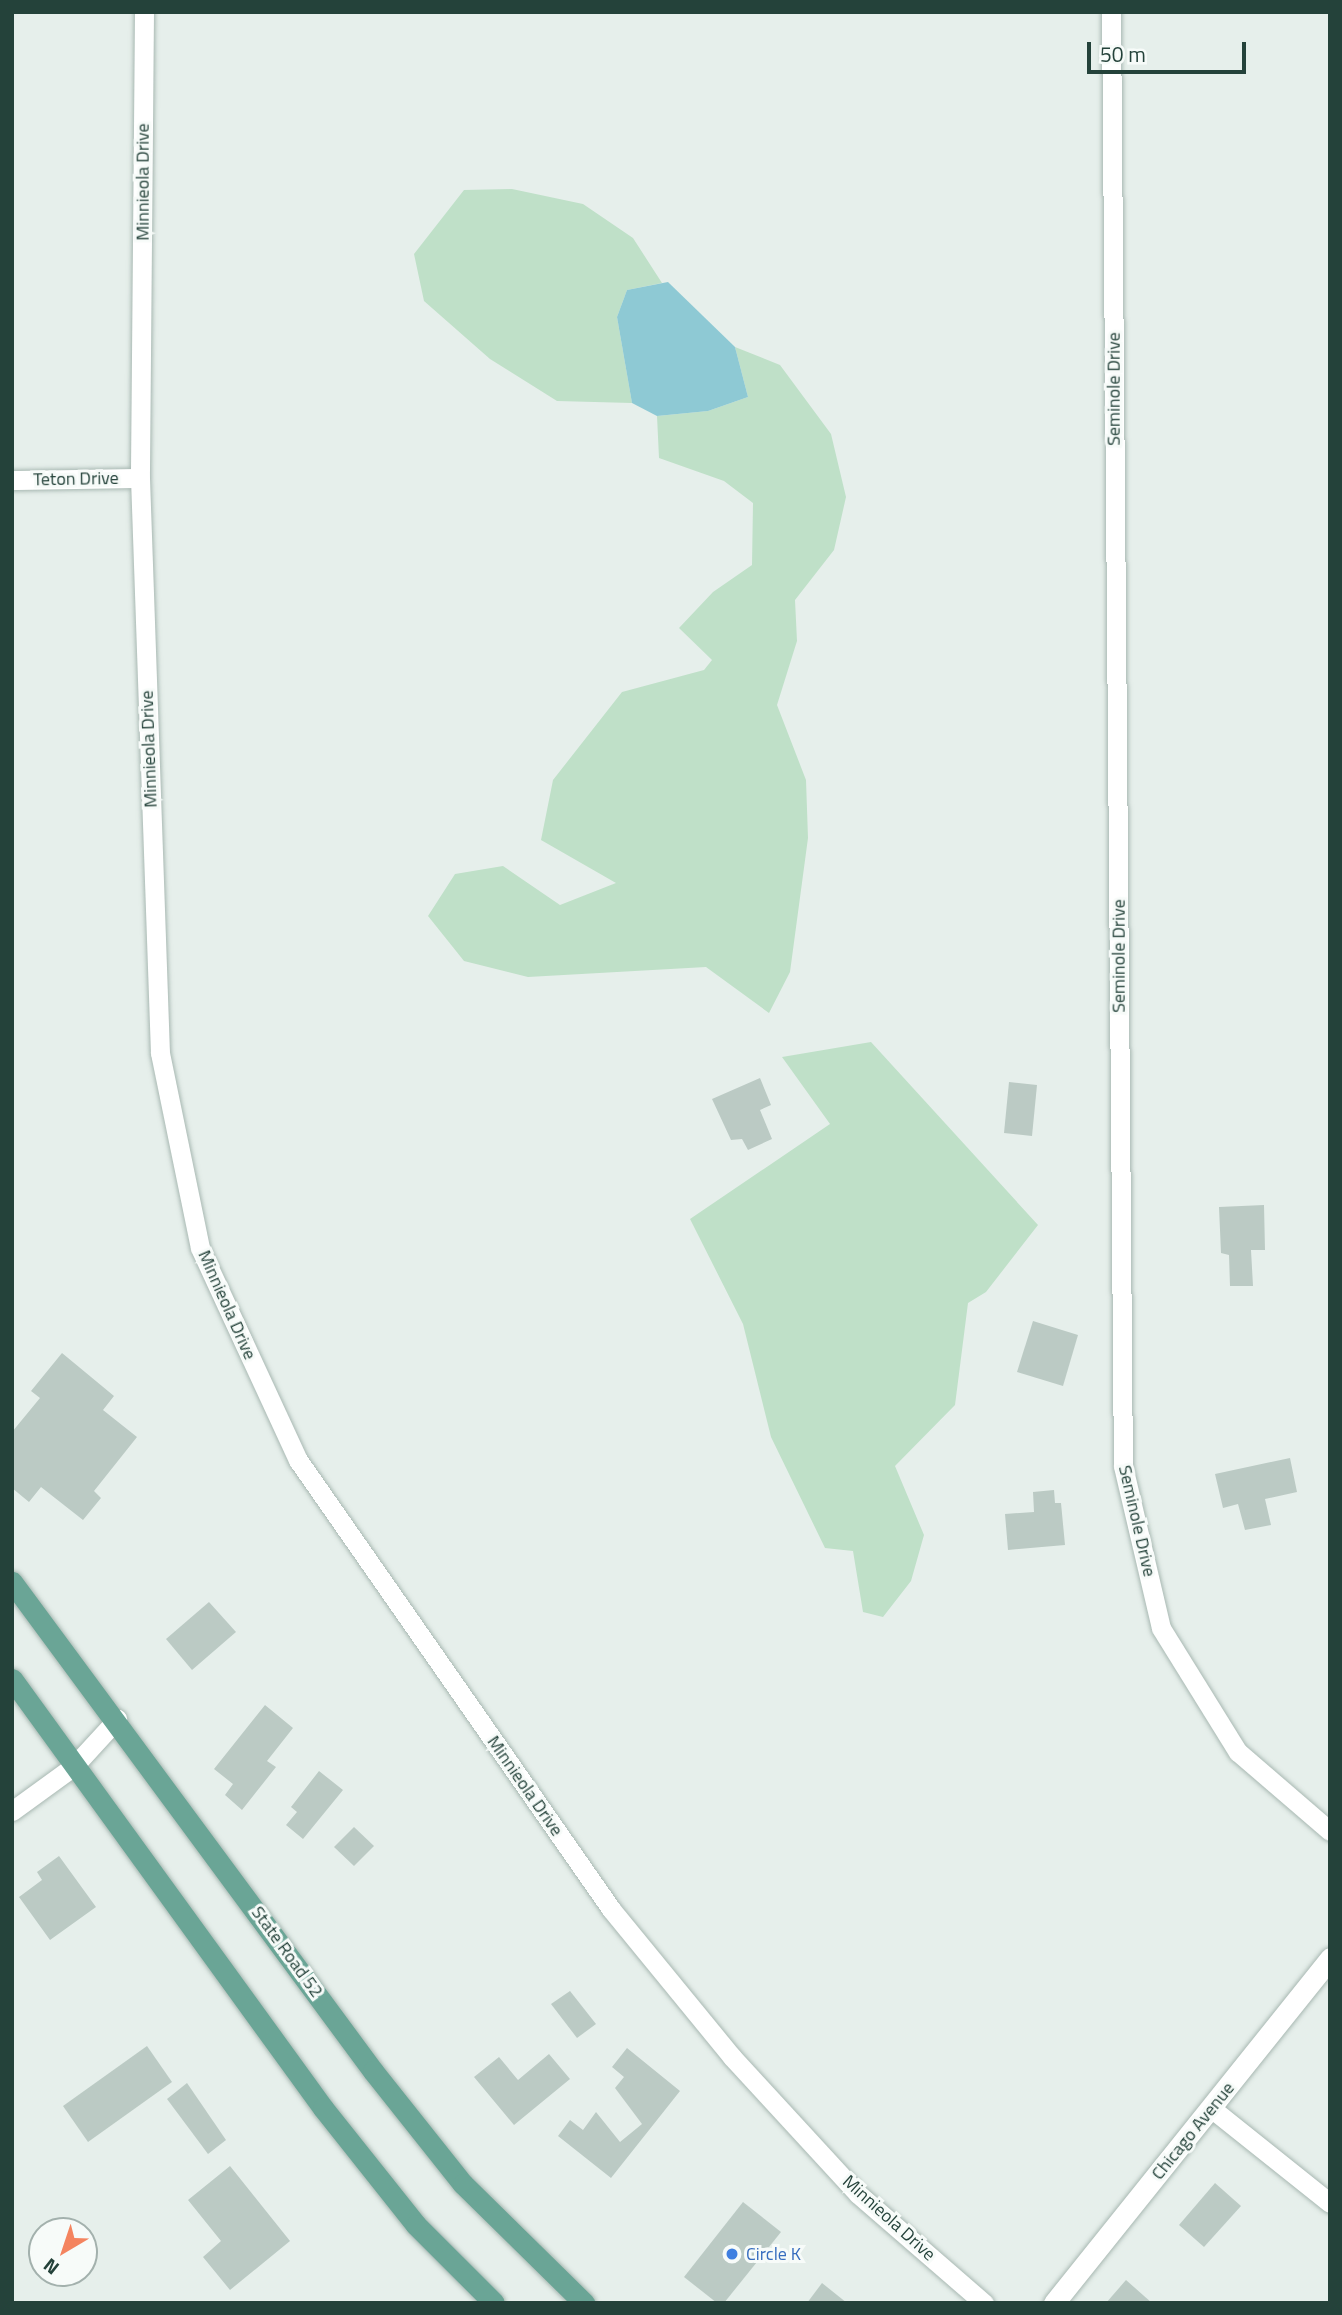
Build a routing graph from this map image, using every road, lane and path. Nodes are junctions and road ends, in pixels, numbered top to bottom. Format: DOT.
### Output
graph roads {
  1 [pos="144,12"];
  2 [pos="1111,12"];
  3 [pos="140,478"];
  4 [pos="12,480"];
  5 [pos="12,1582"];
  6 [pos="12,1679"];
  7 [pos="117,1719"];
  8 [pos="74,1766"];
  9 [pos="12,1811"];
  10 [pos="1330,1831"];
  11 [pos="1330,1958"];
  12 [pos="1211,2108"];
  13 [pos="1330,2203"];
  14 [pos="494,2303"];
  15 [pos="584,2303"];
  16 [pos="985,2303"];
  17 [pos="1055,2303"];
  1 -- 3 [label="street, Minnieola Drive"];
  2 -- 10 [label="street, Seminole Drive"];
  3 -- 4 [label="street, Teton Drive"];
  3 -- 16 [label="street, Minnieola Drive"];
  5 -- 7 [label="main road, State Road 52"];
  6 -- 8 [label="main road"];
  7 -- 8 [label="street"];
  7 -- 15 [label="main road, State Road 52"];
  8 -- 9 [label="street"];
  8 -- 14 [label="main road"];
  11 -- 12 [label="street, Chicago Avenue"];
  12 -- 13 [label="street"];
  12 -- 17 [label="street, Chicago Avenue"];
}
